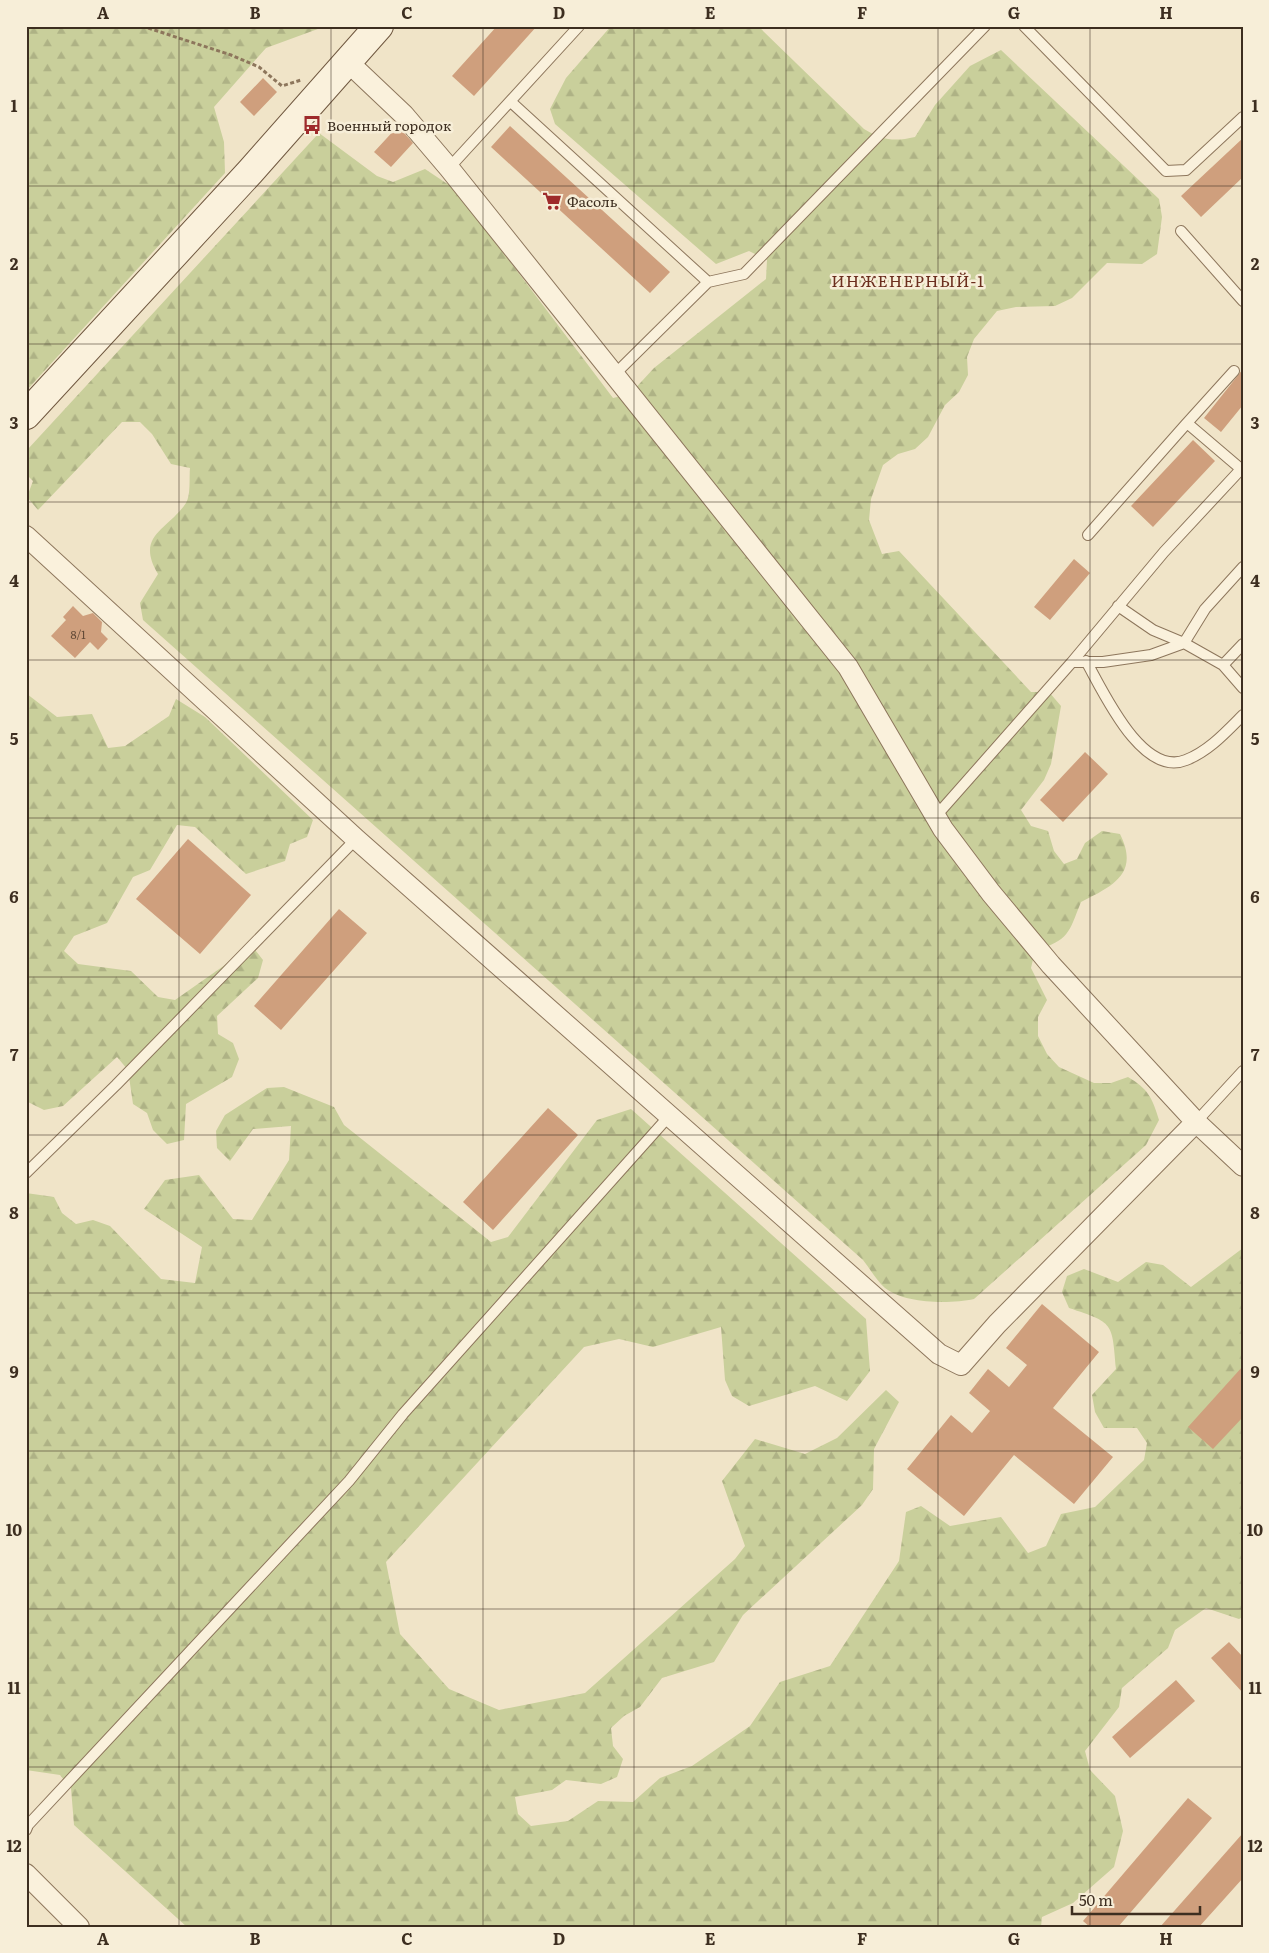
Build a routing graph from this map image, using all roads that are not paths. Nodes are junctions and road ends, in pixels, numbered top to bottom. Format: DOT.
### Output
graph roads {
  1 [pos="379,26"];
  2 [pos="580,26"];
  3 [pos="985,26"];
  4 [pos="1024,26"];
  5 [pos="348,62"];
  6 [pos="511,102"];
  7 [pos="1243,117"];
  8 [pos="449,168"];
  9 [pos="1181,232"];
  10 [pos="708,282"];
  11 [pos="1243,301"];
  12 [pos="1234,371"];
  13 [pos="613,376"];
  14 [pos="26,415"];
  15 [pos="1187,423"];
  16 [pos="1242,468"];
  17 [pos="1088,535"];
  18 [pos="26,536"];
  19 [pos="1243,567"];
  20 [pos="1118,606"];
  21 [pos="1184,642"];
  22 [pos="1243,644"];
  23 [pos="1086,661"];
  24 [pos="1072,662"];
  25 [pos="1223,665"];
  26 [pos="1243,688"];
  27 [pos="1243,715"];
  28 [pos="936,816"];
  29 [pos="356,839"];
  30 [pos="1243,1071"];
  31 [pos="670,1115"];
  32 [pos="1196,1122"];
  33 [pos="1243,1166"];
  34 [pos="26,1173"];
  35 [pos="26,1830"];
  36 [pos="26,1874"];
  37 [pos="79,1927"];
  1 -- 5 [label="street"];
  2 -- 6 [label="lane"];
  3 -- 10 [label="lane"];
  4 -- 7 [label="lane"];
  5 -- 8 [label="street"];
  5 -- 14 [label="street"];
  6 -- 8 [label="lane"];
  6 -- 10 [label="lane"];
  8 -- 13 [label="street"];
  9 -- 11 [label="lane"];
  10 -- 13 [label="lane"];
  12 -- 15 [label="lane"];
  13 -- 28 [label="street"];
  15 -- 16 [label="lane"];
  15 -- 17 [label="lane"];
  16 -- 20 [label="lane"];
  18 -- 29 [label="street"];
  19 -- 21 [label="lane"];
  20 -- 21 [label="lane"];
  20 -- 24 [label="lane"];
  21 -- 23 [label="lane"];
  21 -- 25 [label="lane"];
  22 -- 25 [label="lane"];
  23 -- 24 [label="lane"];
  23 -- 27 [label="lane"];
  24 -- 28 [label="lane"];
  25 -- 26 [label="lane"];
  28 -- 32 [label="street"];
  29 -- 31 [label="street"];
  29 -- 34 [label="lane"];
  30 -- 32 [label="lane"];
  31 -- 32 [label="street"];
  31 -- 35 [label="lane"];
  32 -- 33 [label="street"];
  36 -- 37 [label="street"];
}
